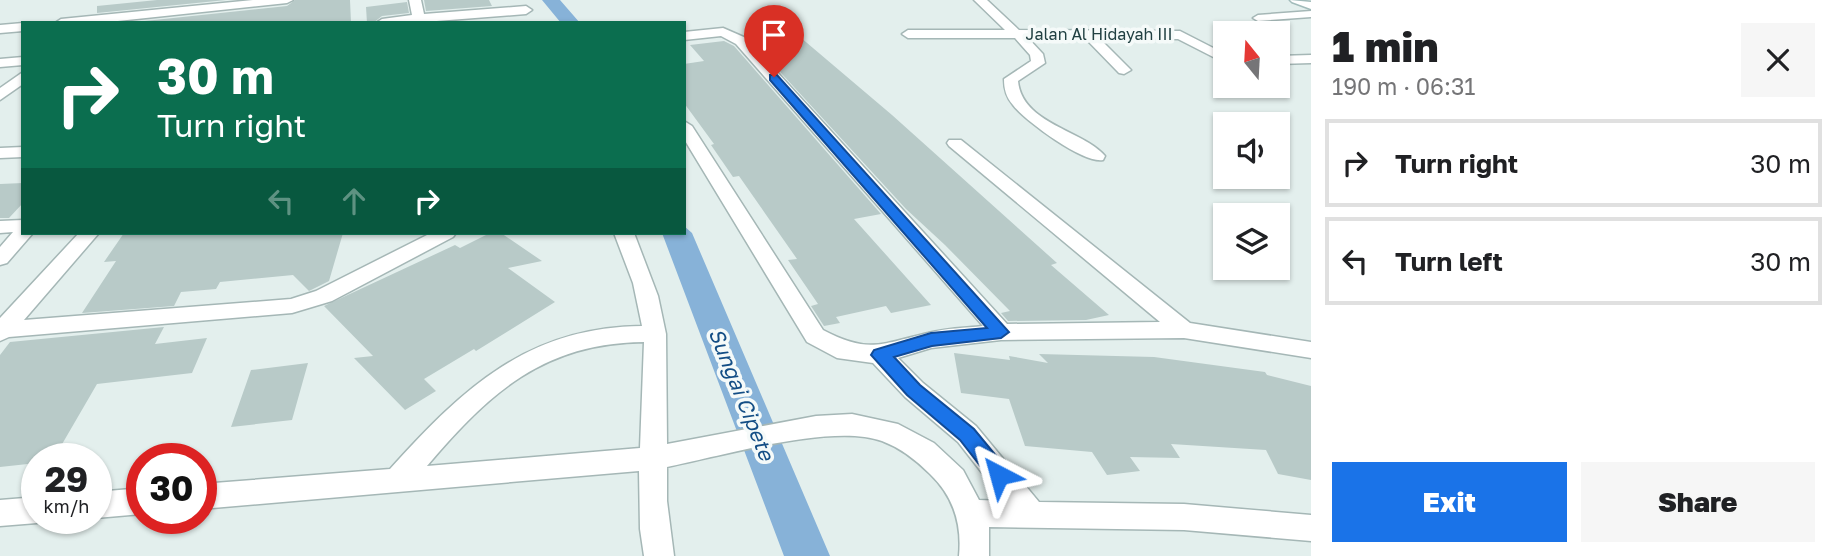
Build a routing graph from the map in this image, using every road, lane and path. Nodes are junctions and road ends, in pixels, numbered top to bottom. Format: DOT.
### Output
graph roads {
  1 [pos="287,0"];
  2 [pos="415,0"];
  3 [pos="980,0"];
  4 [pos="1296,0"];
  5 [pos="524,5"];
  6 [pos="1311,6"];
  7 [pos="1311,14"];
  8 [pos="419,18"];
  9 [pos="1258,18"];
  10 [pos="81,21"];
  11 [pos="408,21"];
  12 [pos="533,21"];
  13 [pos="21,27"];
  14 [pos="0,29"];
  15 [pos="908,34"];
  16 [pos="1017,34"];
  17 [pos="1088,34"];
  18 [pos="686,36"];
  19 [pos="1213,53"];
  20 [pos="1311,59"];
  21 [pos="1290,60"];
  22 [pos="21,61"];
  23 [pos="0,63"];
  24 [pos="1124,70"];
  25 [pos="21,78"];
  26 [pos="0,98"];
  27 [pos="21,99"];
  28 [pos="686,129"];
  29 [pos="955,143"];
  30 [pos="21,152"];
  31 [pos="0,153"];
  32 [pos="1097,156"];
  33 [pos="21,226"];
  34 [pos="0,227"];
  35 [pos="21,235"];
  36 [pos="87,235"];
  37 [pos="442,235"];
  38 [pos="625,235"];
  39 [pos="0,259"];
  40 [pos="1184,330"];
  41 [pos="1,331"];
  42 [pos="1001,332"];
  43 [pos="655,334"];
  44 [pos="1311,350"];
  45 [pos="880,355"];
  46 [pos="656,458"];
  47 [pos="397,481"];
  48 [pos="217,495"];
  49 [pos="21,511"];
  50 [pos="0,513"];
  51 [pos="971,513"];
  52 [pos="1032,515"];
  53 [pos="1311,527"];
  54 [pos="660,556"];
  55 [pos="974,556"];
  1 -- 10 [label="street"];
  2 -- 8 [label="street"];
  3 -- 16 [label="street, Jalan Al Hidayah III"];
  4 -- 6 [label="street"];
  5 -- 8 [label="street"];
  5 -- 12 [label="street"];
  7 -- 9 [label="lane"];
  8 -- 11 [label="street"];
  13 -- 14 [label="street"];
  15 -- 16 [label="street"];
  16 -- 17 [label="street, Jalan Al Hidayah III"];
  16 -- 32 [label="street"];
  17 -- 19 [label="street, Jalan Al Hidayah III"];
  17 -- 24 [label="street"];
  18 -- 42 [label="street"];
  20 -- 21 [label="street"];
  22 -- 23 [label="street"];
  25 -- 26 [label="street"];
  26 -- 27 [label="street"];
  28 -- 45 [label="street"];
  29 -- 40 [label="street"];
  30 -- 31 [label="street"];
  33 -- 34 [label="street"];
  35 -- 39 [label="street"];
  36 -- 41 [label="street"];
  37 -- 41 [label="street"];
  38 -- 43 [label="street"];
  40 -- 42 [label="street"];
  40 -- 44 [label="street"];
  42 -- 45 [label="street"];
  43 -- 46 [label="street"];
  43 -- 47 [label="street"];
  45 -- 52 [label="street"];
  46 -- 47 [label="street"];
  46 -- 51 [label="street"];
  46 -- 54 [label="street"];
  47 -- 48 [label="street"];
  49 -- 50 [label="street"];
  51 -- 52 [label="street"];
  51 -- 55 [label="street"];
  52 -- 53 [label="street"];
}
